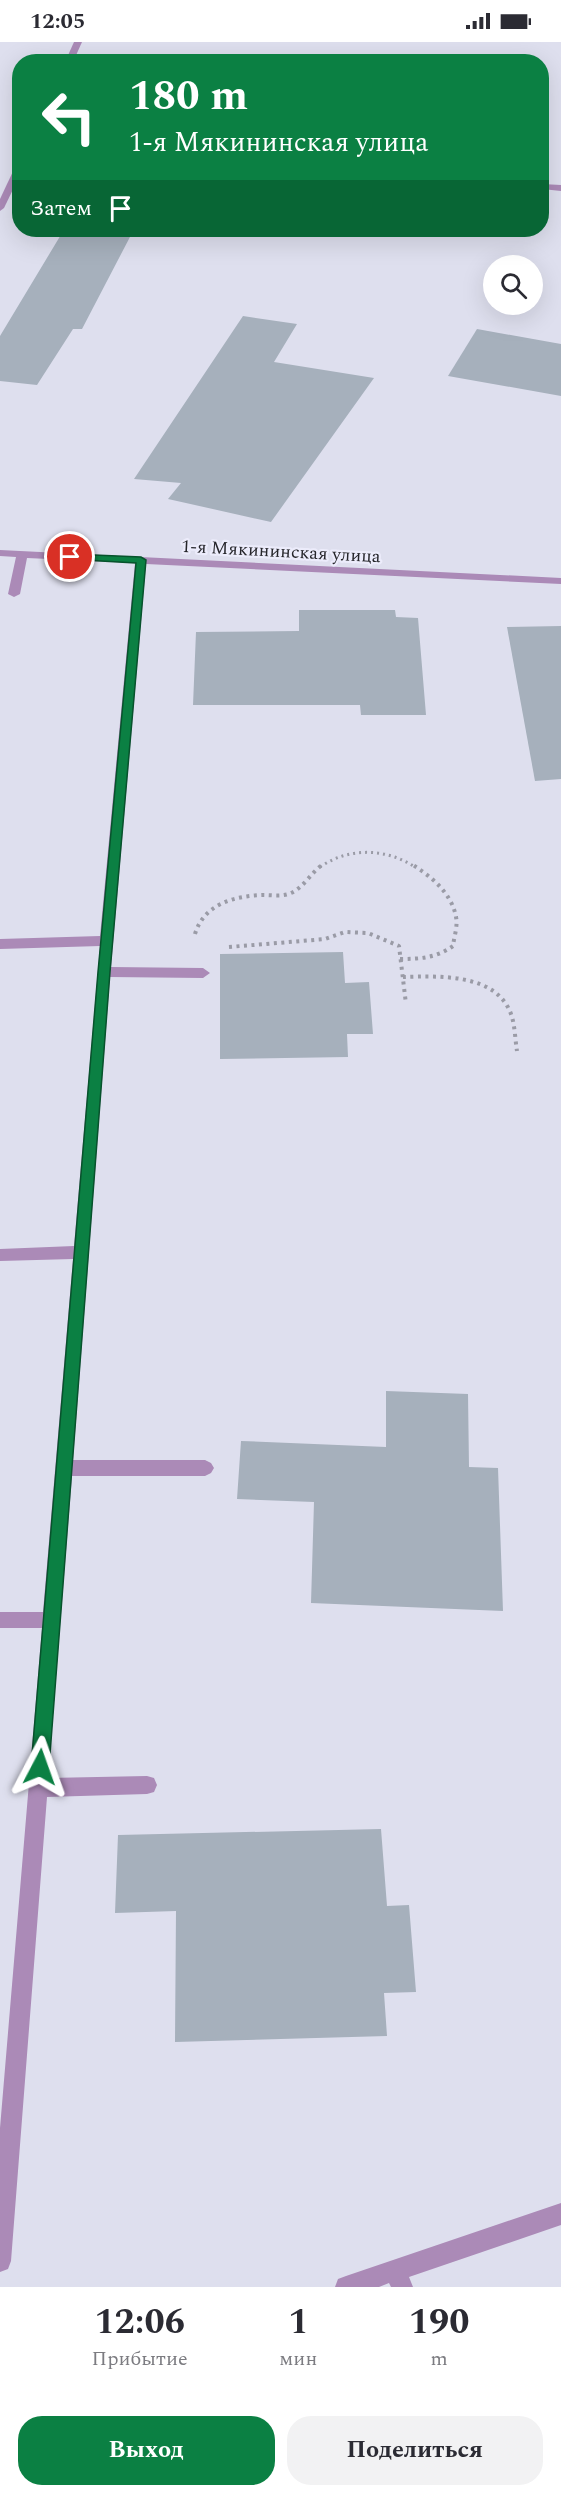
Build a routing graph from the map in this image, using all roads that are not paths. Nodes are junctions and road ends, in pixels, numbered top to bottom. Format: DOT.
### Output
graph roads {
  1 [pos="12,178"];
  2 [pos="0,208"];
  3 [pos="0,553"];
  4 [pos="22,554"];
  5 [pos="141,560"];
  6 [pos="561,581"];
  7 [pos="14,594"];
  8 [pos="107,941"];
  9 [pos="0,944"];
  10 [pos="104,972"];
  11 [pos="203,973"];
  12 [pos="82,1252"];
  13 [pos="0,1255"];
  14 [pos="63,1468"];
  15 [pos="205,1468"];
  16 [pos="0,1620"];
  17 [pos="52,1620"];
  18 [pos="147,1785"];
  19 [pos="38,1788"];
  20 [pos="6,2097"];
  21 [pos="561,2214"];
  22 [pos="0,2260"];
  23 [pos="399,2279"];
  24 [pos="346,2287"];
  1 -- 2 [label="street"];
  3 -- 4 [label="street, 1-я Мякининская улица"];
  4 -- 5 [label="street, 1-я Мякининская улица"];
  4 -- 7 [label="street"];
  5 -- 6 [label="street, 1-я Мякининская улица"];
  5 -- 8 [label="street"];
  8 -- 9 [label="street"];
  8 -- 10 [label="street"];
  10 -- 11 [label="street"];
  10 -- 12 [label="street"];
  12 -- 13 [label="street"];
  12 -- 14 [label="street"];
  14 -- 15 [label="street"];
  14 -- 17 [label="street"];
  16 -- 17 [label="street"];
  17 -- 19 [label="street"];
  18 -- 19 [label="street"];
  19 -- 20 [label="street"];
  20 -- 22 [label="street"];
  21 -- 23 [label="street"];
  23 -- 24 [label="street"];
}
